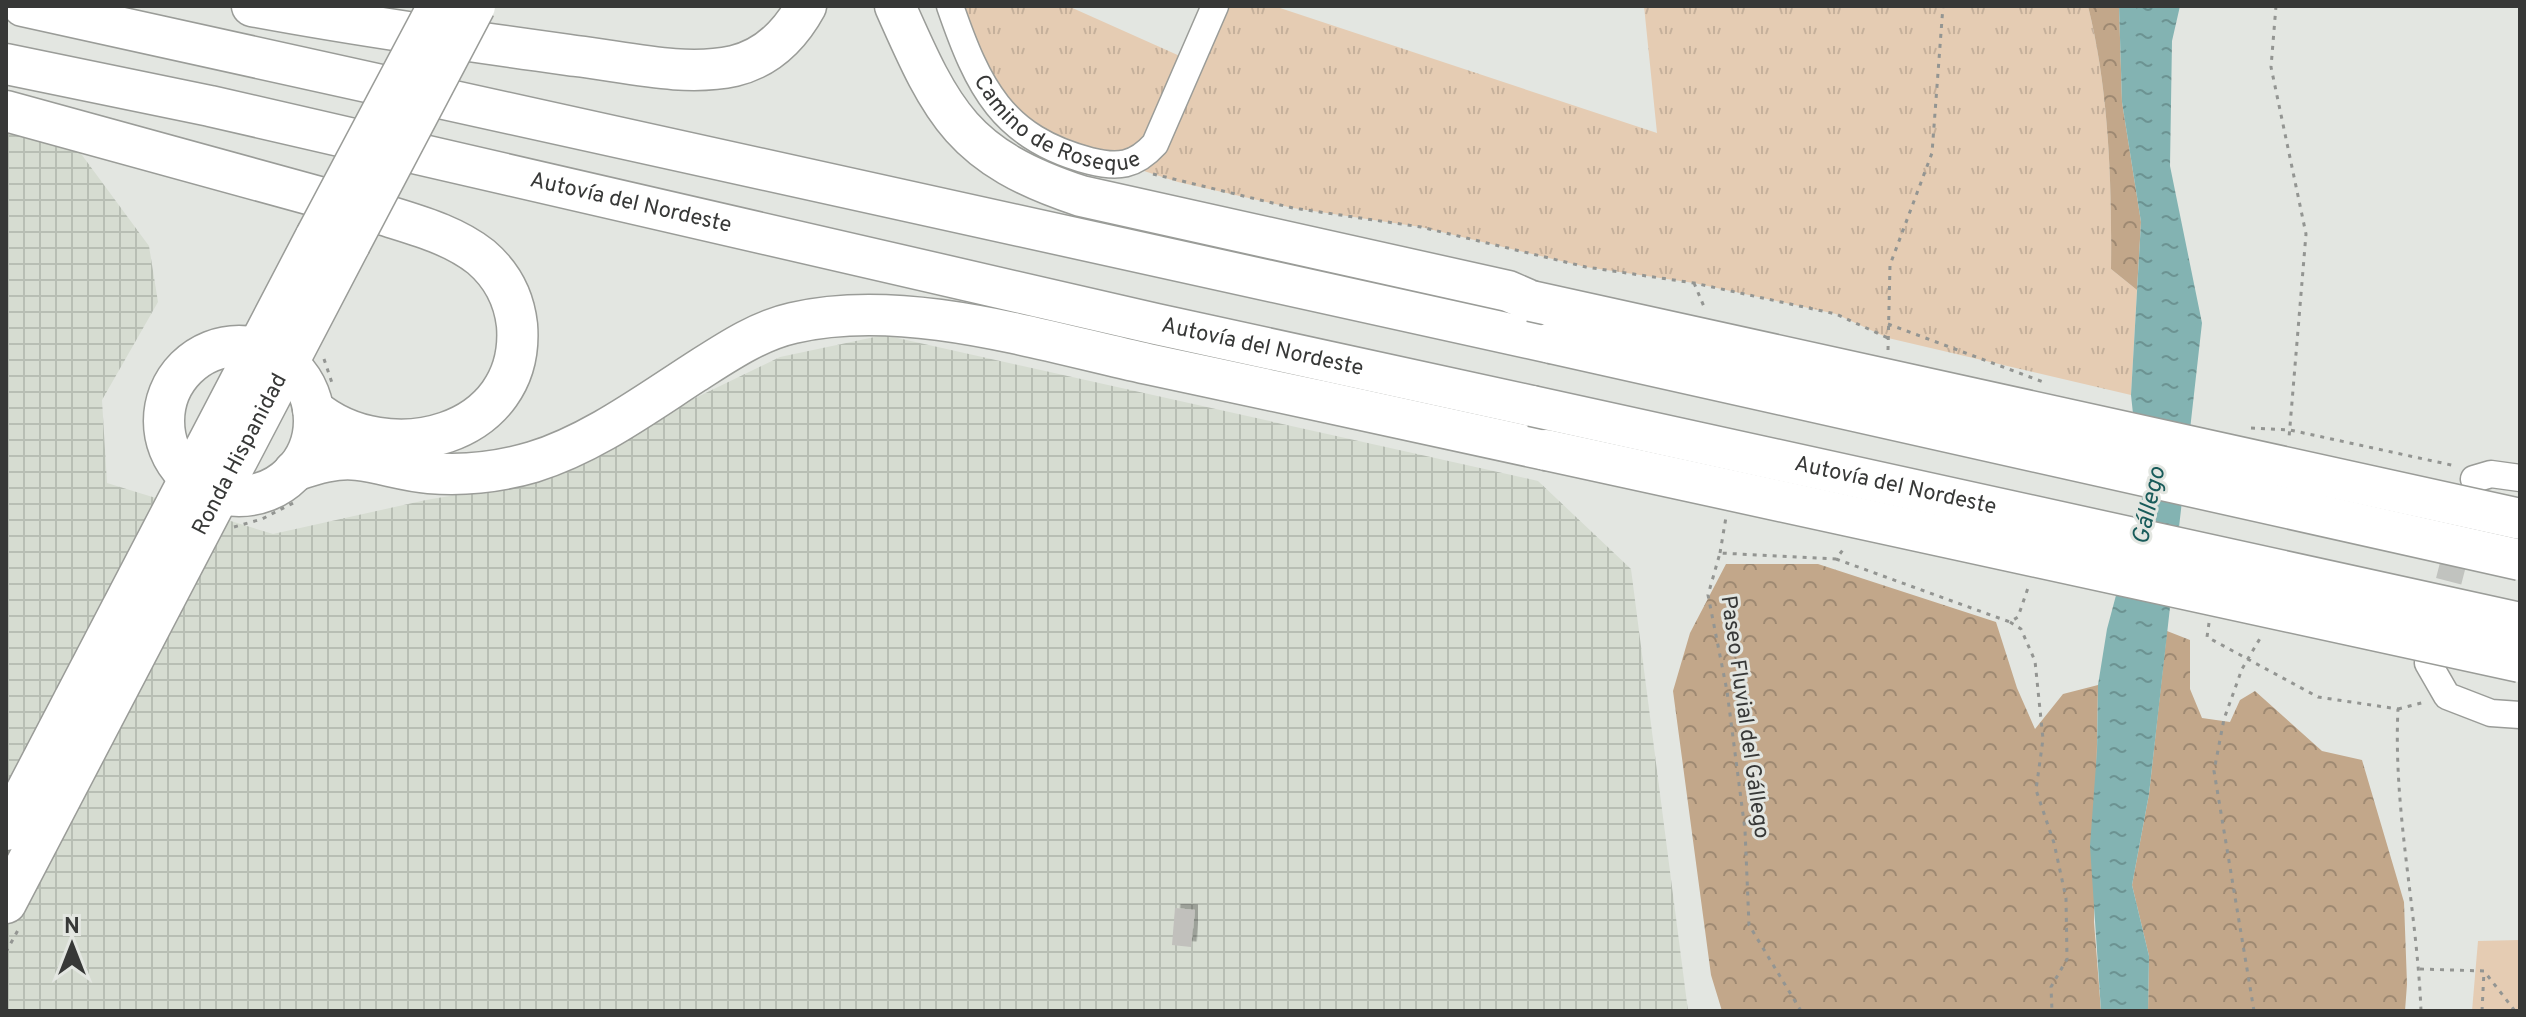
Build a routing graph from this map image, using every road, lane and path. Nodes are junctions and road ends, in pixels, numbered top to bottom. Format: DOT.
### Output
graph roads {
  1 [pos="23,6"];
  2 [pos="252,6"];
  3 [pos="438,6"];
  4 [pos="475,6"];
  5 [pos="806,6"];
  6 [pos="895,6"];
  7 [pos="950,6"];
  8 [pos="1215,6"];
  9 [pos="1943,6"];
  10 [pos="322,14"];
  11 [pos="6,64"];
  12 [pos="6,111"];
  13 [pos="1132,163"];
  14 [pos="943,209"];
  15 [pos="333,240"];
  16 [pos="923,270"];
  17 [pos="1694,283"];
  18 [pos="1531,301"];
  19 [pos="1705,309"];
  20 [pos="1888,324"];
  21 [pos="1888,338"];
  22 [pos="1888,353"];
  23 [pos="290,356"];
  24 [pos="2047,383"];
  25 [pos="324,399"];
  26 [pos="1462,431"];
  27 [pos="2520,478"];
  28 [pos="2474,479"];
  29 [pos="296,486"];
  30 [pos="212,501"];
  31 [pos="2520,519"];
  32 [pos="1849,540"];
  33 [pos="1836,559"];
  34 [pos="2520,560"];
  35 [pos="2031,579"];
  36 [pos="2010,622"];
  37 [pos="2520,623"];
  38 [pos="2520,662"];
  39 [pos="2428,663"];
  40 [pos="2447,696"];
  41 [pos="2398,709"];
  42 [pos="2520,715"];
  43 [pos="6,830"];
  44 [pos="13,914"];
  45 [pos="6,952"];
  46 [pos="2420,969"];
  47 [pos="2484,971"];
  48 [pos="1801,1011"];
  49 [pos="2052,1011"];
  50 [pos="2482,1011"];
  51 [pos="2515,1011"];
  1 -- 14 [label="highway"];
  2 -- 10 [label="highway"];
  3 -- 15 [label="highway, Ronda Hispanidad, bridge"];
  4 -- 15 [label="highway, Ronda Hispanidad, bridge"];
  5 -- 10 [label="highway"];
  6 -- 18 [label="highway"];
  7 -- 13 [label="street, Camino de Roseque"];
  8 -- 13 [label="street, Camino de Roseque"];
  9 -- 20 [label="path"];
  11 -- 16 [label="highway, Autovía del Nordeste"];
  12 -- 25 [label="highway"];
  13 -- 17 [label="path"];
  14 -- 18 [label="highway"];
  14 -- 34 [label="highway, bridge"];
  15 -- 23 [label="highway, Ronda Hispanidad"];
  16 -- 26 [label="highway"];
  16 -- 37 [label="highway, Autovía del Nordeste, bridge"];
  17 -- 19 [label="path"];
  17 -- 21 [label="path"];
  18 -- 31 [label="highway, bridge"];
  20 -- 21 [label="path"];
  20 -- 24 [label="path"];
  21 -- 22 [label="path"];
  23 -- 25 [label="highway"];
  23 -- 25 [label="path"];
  23 -- 30 [label="highway, Ronda Hispanidad"];
  23 -- 30 [label="highway"];
  25 -- 29 [label="highway"];
  26 -- 29 [label="highway"];
  26 -- 38 [label="highway, bridge"];
  27 -- 28 [label="street"];
  29 -- 30 [label="highway"];
  29 -- 30 [label="path"];
  30 -- 43 [label="highway, Ronda Hispanidad"];
  30 -- 44 [label="highway, Ronda Hispanidad"];
  32 -- 33 [label="path"];
  33 -- 36 [label="path"];
  33 -- 48 [label="path, Paseo Fluvial del Gállego"];
  35 -- 36 [label="path"];
  36 -- 49 [label="path"];
  39 -- 40 [label="street"];
  40 -- 41 [label="path"];
  40 -- 42 [label="street"];
  44 -- 45 [label="path"];
  46 -- 47 [label="path"];
  47 -- 50 [label="path"];
  47 -- 51 [label="path"];
}
